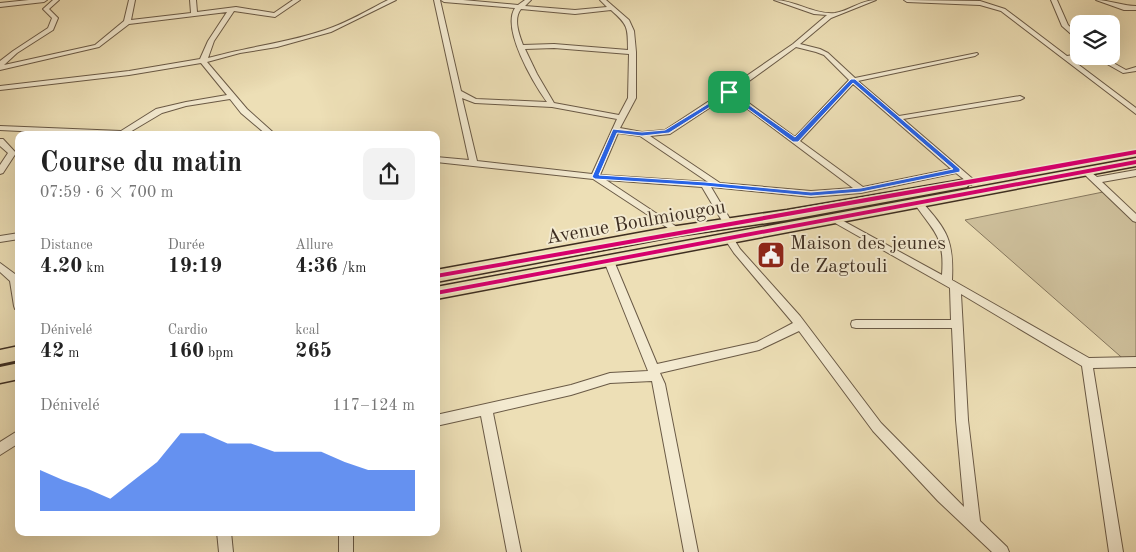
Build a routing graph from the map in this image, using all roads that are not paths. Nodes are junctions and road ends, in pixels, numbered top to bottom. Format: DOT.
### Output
graph roads {
  1 [pos="44,0"];
  2 [pos="56,0"];
  3 [pos="132,0"];
  4 [pos="193,0"];
  5 [pos="297,0"];
  6 [pos="393,0"];
  7 [pos="437,0"];
  8 [pos="444,0"];
  9 [pos="528,0"];
  10 [pos="603,0"];
  11 [pos="776,0"];
  12 [pos="873,0"];
  13 [pos="907,0"];
  14 [pos="991,0"];
  15 [pos="1054,0"];
  16 [pos="1099,0"];
  17 [pos="243,1"];
  18 [pos="841,2"];
  19 [pos="0,5"];
  20 [pos="521,6"];
  21 [pos="996,7"];
  22 [pos="612,8"];
  23 [pos="1136,8"];
  24 [pos="234,9"];
  25 [pos="194,12"];
  26 [pos="836,13"];
  27 [pos="127,22"];
  28 [pos="1070,31"];
  29 [pos="795,45"];
  30 [pos="520,47"];
  31 [pos="633,52"];
  32 [pos="975,54"];
  33 [pos="1070,57"];
  34 [pos="1066,58"];
  35 [pos="203,61"];
  36 [pos="1112,65"];
  37 [pos="0,66"];
  38 [pos="1136,68"];
  39 [pos="853,80"];
  40 [pos="0,88"];
  41 [pos="457,92"];
  42 [pos="729,92"];
  43 [pos="232,96"];
  44 [pos="1020,98"];
  45 [pos="552,105"];
  46 [pos="1136,112"];
  47 [pos="622,118"];
  48 [pos="898,118"];
  49 [pos="0,128"];
  50 [pos="615,130"];
  51 [pos="33,131"];
  52 [pos="126,131"];
  53 [pos="267,131"];
  54 [pos="642,134"];
  55 [pos="796,140"];
  56 [pos="0,141"];
  57 [pos="15,150"];
  58 [pos="1136,152"];
  59 [pos="440,159"];
  60 [pos="473,161"];
  61 [pos="1136,162"];
  62 [pos="958,170"];
  63 [pos="0,171"];
  64 [pos="1136,173"];
  65 [pos="1092,176"];
  66 [pos="595,177"];
  67 [pos="971,182"];
  68 [pos="705,184"];
  69 [pos="718,185"];
  70 [pos="861,190"];
  71 [pos="918,203"];
  72 [pos="833,219"];
  73 [pos="1136,219"];
  74 [pos="677,231"];
  75 [pos="728,231"];
  76 [pos="15,237"];
  77 [pos="0,239"];
  78 [pos="609,261"];
  79 [pos="0,267"];
  80 [pos="440,275"];
  81 [pos="15,279"];
  82 [pos="951,284"];
  83 [pos="440,293"];
  84 [pos="856,324"];
  85 [pos="956,324"];
  86 [pos="800,325"];
  87 [pos="15,354"];
  88 [pos="0,357"];
  89 [pos="1136,362"];
  90 [pos="1087,363"];
  91 [pos="15,373"];
  92 [pos="654,373"];
  93 [pos="0,375"];
  94 [pos="486,410"];
  95 [pos="440,420"];
  96 [pos="15,439"];
  97 [pos="0,449"];
  98 [pos="973,524"];
  99 [pos="224,536"];
  100 [pos="346,536"];
  101 [pos="226,552"];
  102 [pos="346,552"];
  103 [pos="514,552"];
  104 [pos="691,552"];
  105 [pos="1002,552"];
  106 [pos="1116,552"];
  1 -- 19 [label="street"];
  2 -- 37 [label="street"];
  3 -- 27 [label="street"];
  4 -- 25 [label="street"];
  5 -- 24 [label="street"];
  6 -- 35 [label="street"];
  7 -- 41 [label="street"];
  8 -- 20 [label="street"];
  9 -- 20 [label="street"];
  10 -- 22 [label="street"];
  11 -- 26 [label="street"];
  12 -- 26 [label="street"];
  13 -- 21 [label="street"];
  14 -- 21 [label="street"];
  15 -- 28 [label="street"];
  16 -- 23 [label="street"];
  17 -- 24 [label="street"];
  18 -- 26 [label="street"];
  20 -- 22 [label="street"];
  20 -- 30 [label="street"];
  21 -- 34 [label="street"];
  22 -- 31 [label="street"];
  24 -- 25 [label="street"];
  24 -- 35 [label="street"];
  25 -- 27 [label="street"];
  26 -- 29 [label="street"];
  27 -- 37 [label="street"];
  29 -- 39 [label="street"];
  29 -- 42 [label="street"];
  30 -- 31 [label="street"];
  30 -- 45 [label="street"];
  31 -- 47 [label="street"];
  32 -- 39 [label="street"];
  33 -- 34 [label="street"];
  34 -- 46 [label="street"];
  35 -- 40 [label="street"];
  35 -- 43 [label="street"];
  36 -- 38 [label="street"];
  39 -- 48 [label="street"];
  39 -- 55 [label="street"];
  41 -- 45 [label="street"];
  41 -- 60 [label="street"];
  42 -- 54 [label="street"];
  42 -- 55 [label="street"];
  43 -- 52 [label="street"];
  43 -- 53 [label="street"];
  44 -- 48 [label="street"];
  45 -- 47 [label="street"];
  47 -- 50 [label="street"];
  48 -- 62 [label="street"];
  49 -- 51 [label="street"];
  50 -- 54 [label="street"];
  50 -- 66 [label="street"];
  54 -- 69 [label="street"];
  55 -- 70 [label="street"];
  56 -- 57 [label="street"];
  57 -- 63 [label="street"];
  58 -- 67 [label="highway, Avenue Boulmiougou"];
  59 -- 60 [label="street"];
  60 -- 66 [label="street"];
  61 -- 65 [label="highway, Avenue Boulmiougou"];
  62 -- 67 [label="street"];
  62 -- 70 [label="street"];
  64 -- 65 [label="street"];
  65 -- 71 [label="highway, Avenue Boulmiougou"];
  65 -- 73 [label="street"];
  66 -- 68 [label="street"];
  66 -- 74 [label="street"];
  67 -- 75 [label="highway, Avenue Boulmiougou"];
  68 -- 69 [label="street"];
  68 -- 75 [label="street"];
  69 -- 70 [label="street"];
  71 -- 72 [label="highway, Avenue Boulmiougou"];
  71 -- 82 [label="street"];
  72 -- 75 [label="highway, Avenue Boulmiougou"];
  72 -- 82 [label="street"];
  74 -- 75 [label="highway, Avenue Boulmiougou"];
  74 -- 80 [label="highway, Avenue Boulmiougou"];
  75 -- 78 [label="highway, Avenue Boulmiougou"];
  75 -- 86 [label="street"];
  76 -- 77 [label="street"];
  78 -- 83 [label="highway, Avenue Boulmiougou"];
  78 -- 92 [label="street"];
  79 -- 81 [label="street"];
  82 -- 85 [label="street"];
  82 -- 90 [label="street"];
  84 -- 85 [label="street"];
  85 -- 98 [label="street"];
  86 -- 92 [label="street"];
  86 -- 98 [label="street"];
  87 -- 88 [label="highway"];
  89 -- 90 [label="street"];
  90 -- 106 [label="street"];
  91 -- 93 [label="highway"];
  92 -- 94 [label="street"];
  92 -- 104 [label="street"];
  94 -- 95 [label="street"];
  94 -- 103 [label="street"];
  96 -- 97 [label="street"];
  98 -- 105 [label="street"];
  99 -- 101 [label="street"];
  100 -- 102 [label="street"];
}
